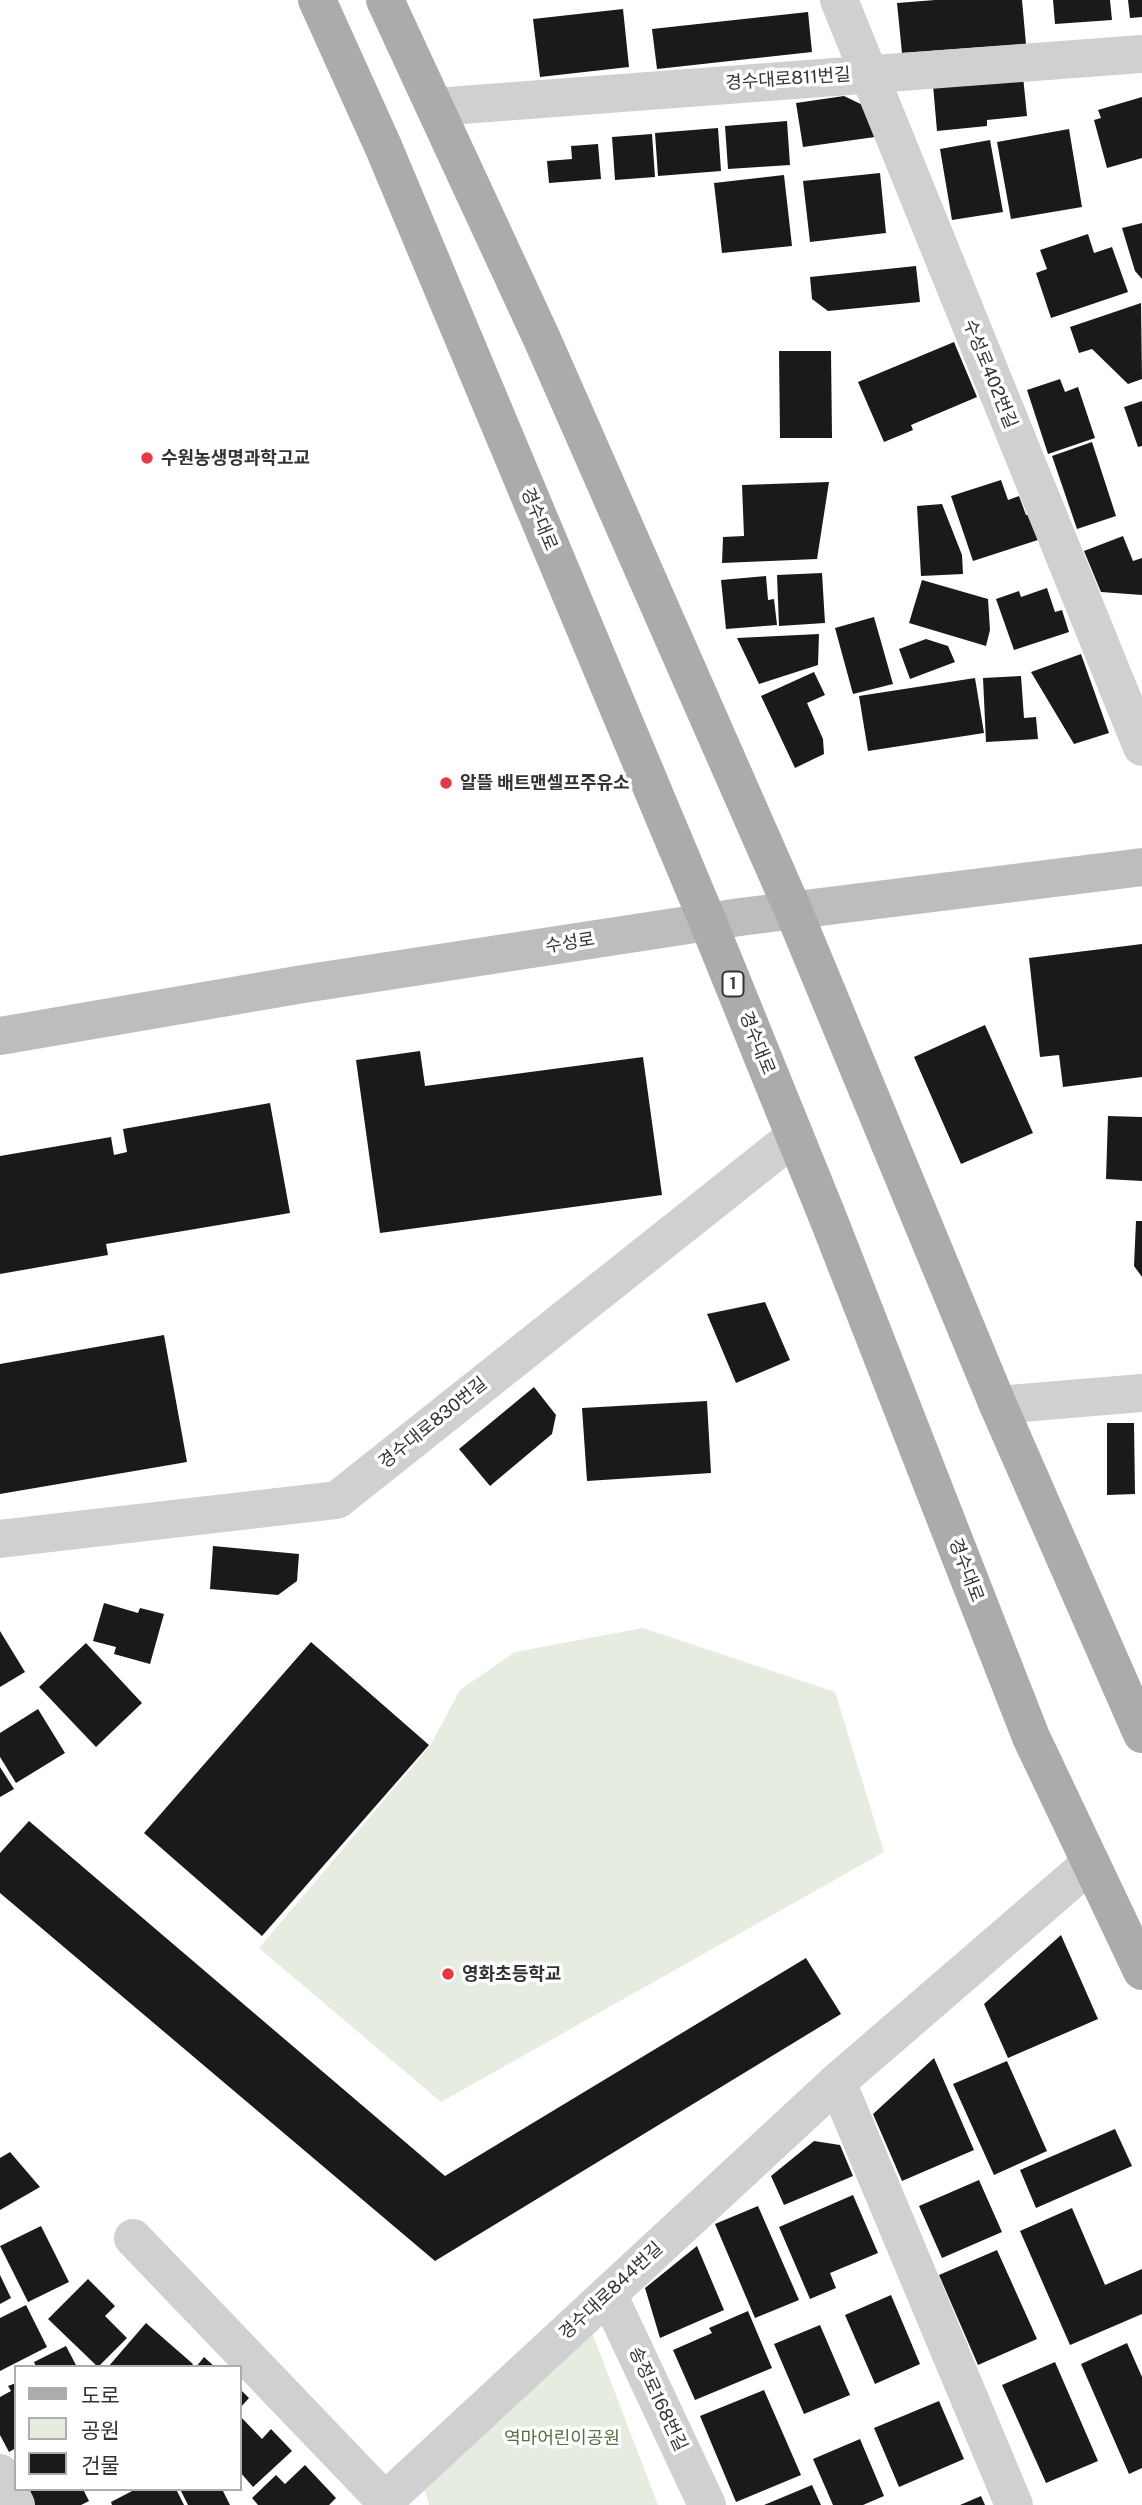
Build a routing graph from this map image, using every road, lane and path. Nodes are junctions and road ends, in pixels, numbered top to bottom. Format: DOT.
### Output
graph roads {
  1 [pos="317,0"];
  2 [pos="385,0"];
  3 [pos="839,0"];
  4 [pos="1142,54"];
  5 [pos="868,72"];
  6 [pos="435,107"];
  7 [pos="1142,747"];
  8 [pos="1142,867"];
  9 [pos="793,910"];
  10 [pos="708,922"];
  11 [pos="0,1036"];
  12 [pos="795,1136"];
  13 [pos="1142,1393"];
  14 [pos="999,1405"];
  15 [pos="0,1539"];
  16 [pos="1142,1734"];
  17 [pos="1091,1863"];
  18 [pos="1142,1971"];
  19 [pos="837,2082"];
  20 [pos="133,2238"];
  21 [pos="608,2294"];
  22 [pos="0,2473"];
  23 [pos="386,2503"];
  24 [pos="16,2505"];
  25 [pos="707,2505"];
  26 [pos="1014,2505"];
  1 -- 10 [label="main road, 경수대로 / 1"];
  2 -- 6 [label="main road"];
  3 -- 5 [label="street, 수성로402번길"];
  4 -- 5 [label="street, 경수대로811번길"];
  5 -- 6 [label="street, 경수대로811번길"];
  5 -- 7 [label="street, 수성로402번길"];
  6 -- 9 [label="main road"];
  8 -- 9 [label="street, 수성로"];
  9 -- 10 [label="street, 수성로"];
  9 -- 14 [label="main road"];
  10 -- 11 [label="street, 수성로"];
  10 -- 12 [label="main road, 경수대로 / 1"];
  12 -- 15 [label="street, 경수대로830번길"];
  12 -- 17 [label="main road, 경수대로 / 1"];
  13 -- 14 [label="street"];
  14 -- 16 [label="main road"];
  17 -- 18 [label="main road, 경수대로 / 1"];
  17 -- 19 [label="street, 경수대로844번길"];
  19 -- 21 [label="street, 경수대로844번길"];
  19 -- 26 [label="street"];
  20 -- 23 [label="street, 경수대로844번길"];
  21 -- 23 [label="street, 경수대로844번길"];
  21 -- 25 [label="street, 송정로168번길"];
  22 -- 24 [label="street"];
}
